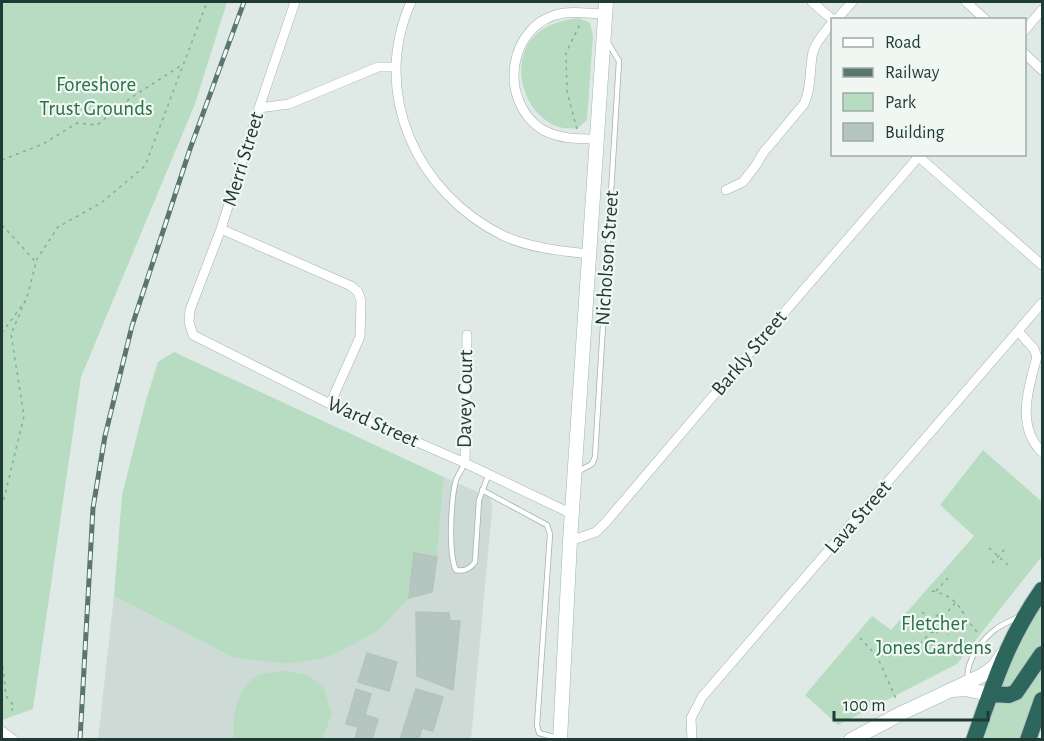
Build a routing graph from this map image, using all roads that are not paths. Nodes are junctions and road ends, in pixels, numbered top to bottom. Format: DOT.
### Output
graph roads {
  1 [pos="295,2"];
  2 [pos="411,2"];
  3 [pos="813,2"];
  4 [pos="852,2"];
  5 [pos="966,2"];
  6 [pos="605,8"];
  7 [pos="1042,10"];
  8 [pos="831,18"];
  9 [pos="837,18"];
  10 [pos="984,18"];
  11 [pos="831,25"];
  12 [pos="1026,29"];
  13 [pos="604,36"];
  14 [pos="1026,55"];
  15 [pos="396,68"];
  16 [pos="1042,70"];
  17 [pos="259,108"];
  18 [pos="597,140"];
  19 [pos="920,156"];
  20 [pos="726,190"];
  21 [pos="221,229"];
  22 [pos="589,255"];
  23 [pos="1042,265"];
  24 [pos="1042,303"];
  25 [pos="189,316"];
  26 [pos="1018,332"];
  27 [pos="466,335"];
  28 [pos="330,404"];
  29 [pos="1042,452"];
  30 [pos="465,463"];
  31 [pos="574,473"];
  32 [pos="488,476"];
  33 [pos="482,490"];
  34 [pos="572,514"];
  35 [pos="570,541"];
  36 [pos="1042,590"];
  37 [pos="1031,606"];
  38 [pos="1007,647"];
  39 [pos="1042,654"];
  40 [pos="969,686"];
  41 [pos="990,694"];
  42 [pos="1042,700"];
  43 [pos="2,731"];
  44 [pos="560,739"];
  45 [pos="14,740"];
  46 [pos="692,740"];
  47 [pos="851,740"];
  48 [pos="974,740"];
  49 [pos="1028,740"];
  1 -- 17 [label="street, Merri Street"];
  2 -- 15 [label="street"];
  3 -- 8 [label="street"];
  4 -- 9 [label="street"];
  5 -- 10 [label="street"];
  6 -- 13 [label="street, Nicholson Street"];
  6 -- 18 [label="street"];
  7 -- 12 [label="street"];
  11 -- 20 [label="street"];
  13 -- 18 [label="street, Nicholson Street"];
  13 -- 31 [label="lane, Nicholson Street"];
  14 -- 16 [label="street"];
  15 -- 17 [label="street"];
  15 -- 22 [label="street"];
  17 -- 21 [label="street, Merri Street"];
  18 -- 22 [label="street, Nicholson Street"];
  19 -- 23 [label="street"];
  19 -- 35 [label="street, Barkly Street"];
  21 -- 25 [label="street, Merri Street"];
  21 -- 28 [label="street"];
  22 -- 31 [label="street, Nicholson Street"];
  24 -- 26 [label="street, Lava Street"];
  25 -- 28 [label="street, Ward Street"];
  26 -- 29 [label="street"];
  26 -- 46 [label="street, Lava Street"];
  27 -- 30 [label="street, Davey Court"];
  28 -- 30 [label="street, Ward Street"];
  30 -- 32 [label="street, Ward Street"];
  30 -- 33 [label="lane"];
  31 -- 34 [label="street, Nicholson Street"];
  32 -- 33 [label="lane"];
  32 -- 34 [label="street, Ward Street"];
  33 -- 44 [label="lane"];
  34 -- 35 [label="street, Nicholson Street"];
  35 -- 44 [label="street, Nicholson Street"];
  36 -- 37 [label="highway"];
  37 -- 38 [label="highway"];
  37 -- 40 [label="lane"];
  38 -- 40 [label="street"];
  38 -- 41 [label="highway"];
  39 -- 41 [label="highway"];
  40 -- 41 [label="street"];
  40 -- 47 [label="street"];
  41 -- 48 [label="highway"];
  42 -- 49 [label="highway"];
  43 -- 45 [label="street"];
}
